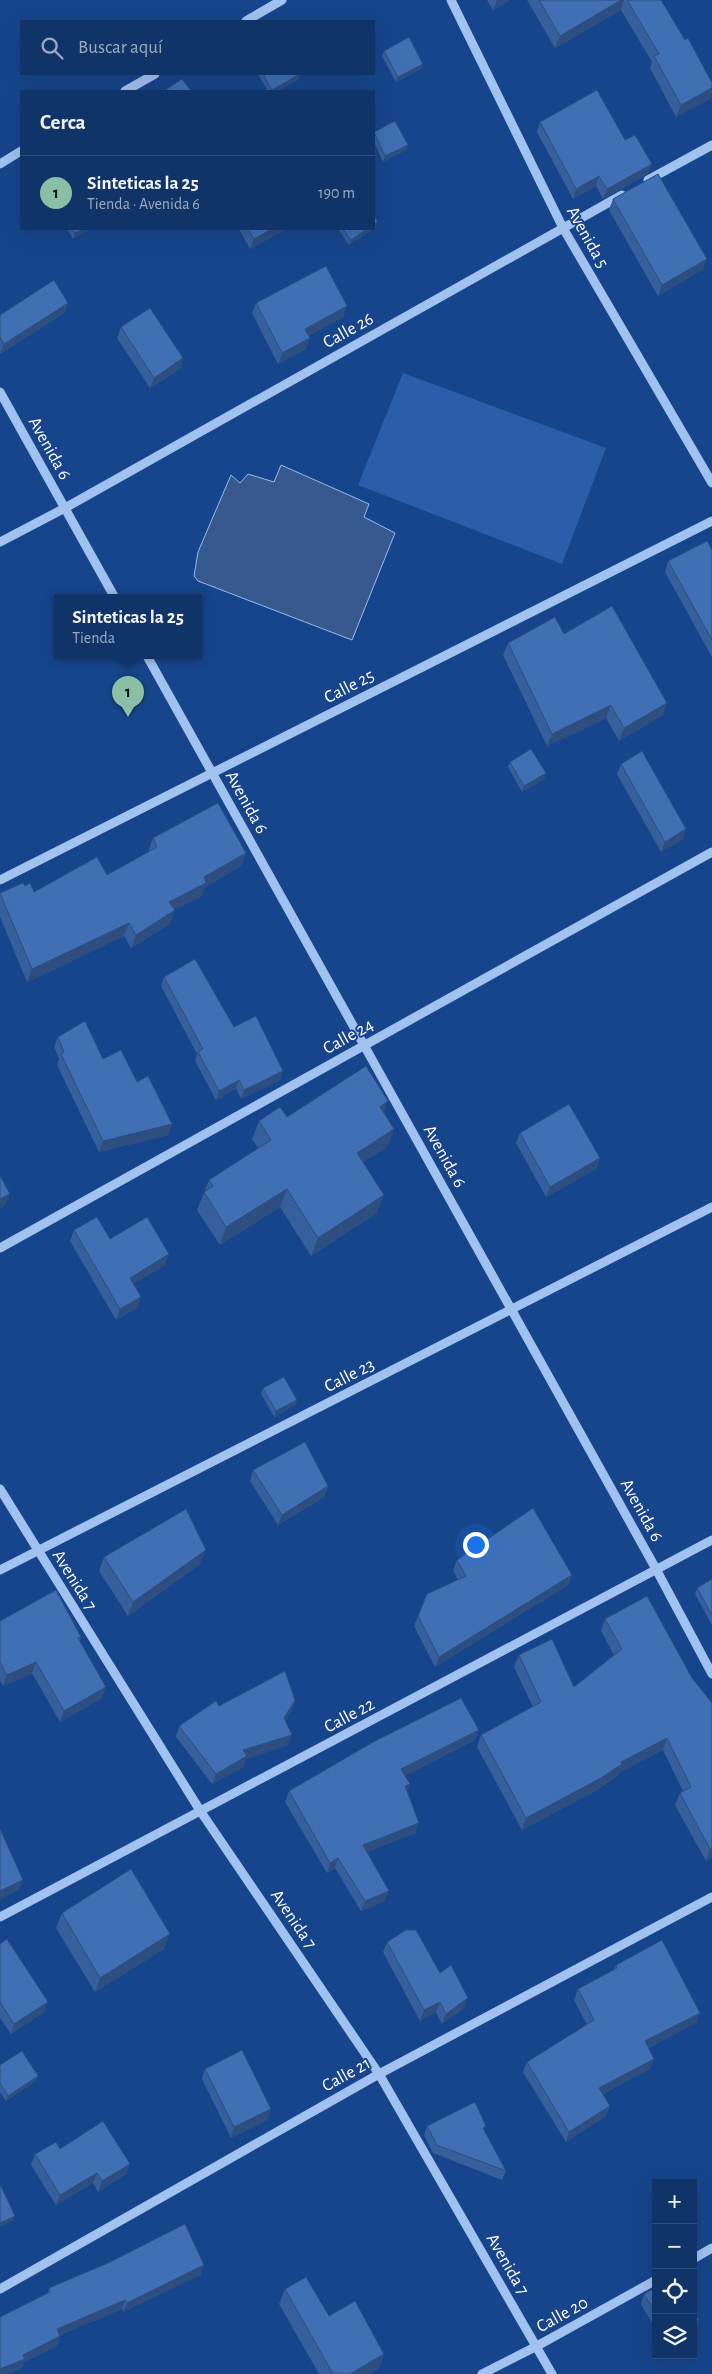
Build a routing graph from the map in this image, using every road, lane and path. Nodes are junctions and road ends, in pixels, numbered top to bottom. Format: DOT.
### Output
graph roads {
  1 [pos="282,0"];
  2 [pos="451,0"];
  3 [pos="248,20"];
  4 [pos="153,75"];
  5 [pos="127,90"];
  6 [pos="712,145"];
  7 [pos="20,152"];
  8 [pos="0,164"];
  9 [pos="563,228"];
  10 [pos="0,392"];
  11 [pos="712,482"];
  12 [pos="65,508"];
  13 [pos="712,521"];
  14 [pos="0,542"];
  15 [pos="113,594"];
  16 [pos="149,659"];
  17 [pos="213,773"];
  18 [pos="712,852"];
  19 [pos="0,880"];
  20 [pos="364,1046"];
  21 [pos="712,1207"];
  22 [pos="0,1248"];
  23 [pos="512,1311"];
  24 [pos="0,1489"];
  25 [pos="712,1540"];
  26 [pos="37,1550"];
  27 [pos="656,1569"];
  28 [pos="0,1570"];
  29 [pos="712,1674"];
  30 [pos="202,1812"];
  31 [pos="712,1897"];
  32 [pos="0,1917"];
  33 [pos="379,2074"];
  34 [pos="712,2248"];
  35 [pos="697,2257"];
  36 [pos="652,2282"];
  37 [pos="0,2289"];
  38 [pos="537,2346"];
  39 [pos="482,2374"];
  40 [pos="552,2374"];
  1 -- 3 [label="street"];
  2 -- 9 [label="street, Avenida 5"];
  4 -- 5 [label="street"];
  6 -- 9 [label="street, Calle 26"];
  7 -- 8 [label="street"];
  9 -- 11 [label="street, Avenida 5"];
  9 -- 12 [label="street, Calle 26"];
  10 -- 12 [label="street, Avenida 6"];
  12 -- 14 [label="street, Calle 26"];
  12 -- 15 [label="street, Avenida 6"];
  13 -- 17 [label="street, Calle 25"];
  16 -- 17 [label="street, Avenida 6"];
  17 -- 19 [label="street, Calle 25"];
  17 -- 20 [label="street, Avenida 6"];
  18 -- 20 [label="street, Calle 24"];
  20 -- 22 [label="street, Calle 24"];
  20 -- 23 [label="street, Avenida 6"];
  21 -- 23 [label="street, Calle 23"];
  23 -- 26 [label="street, Calle 23"];
  23 -- 27 [label="street, Avenida 6"];
  24 -- 26 [label="street, Avenida 7"];
  25 -- 27 [label="street, Calle 22"];
  26 -- 28 [label="street, Calle 23"];
  26 -- 30 [label="street, Avenida 7"];
  27 -- 29 [label="street, Avenida 6"];
  27 -- 30 [label="street, Calle 22"];
  30 -- 32 [label="street, Calle 22"];
  30 -- 33 [label="street, Avenida 7"];
  31 -- 33 [label="street, Calle 21"];
  33 -- 37 [label="street, Calle 21"];
  33 -- 38 [label="street, Avenida 7"];
  34 -- 35 [label="street"];
  36 -- 38 [label="street, Calle 20"];
  38 -- 39 [label="street, Calle 20"];
  38 -- 40 [label="street, Avenida 7"];
}
